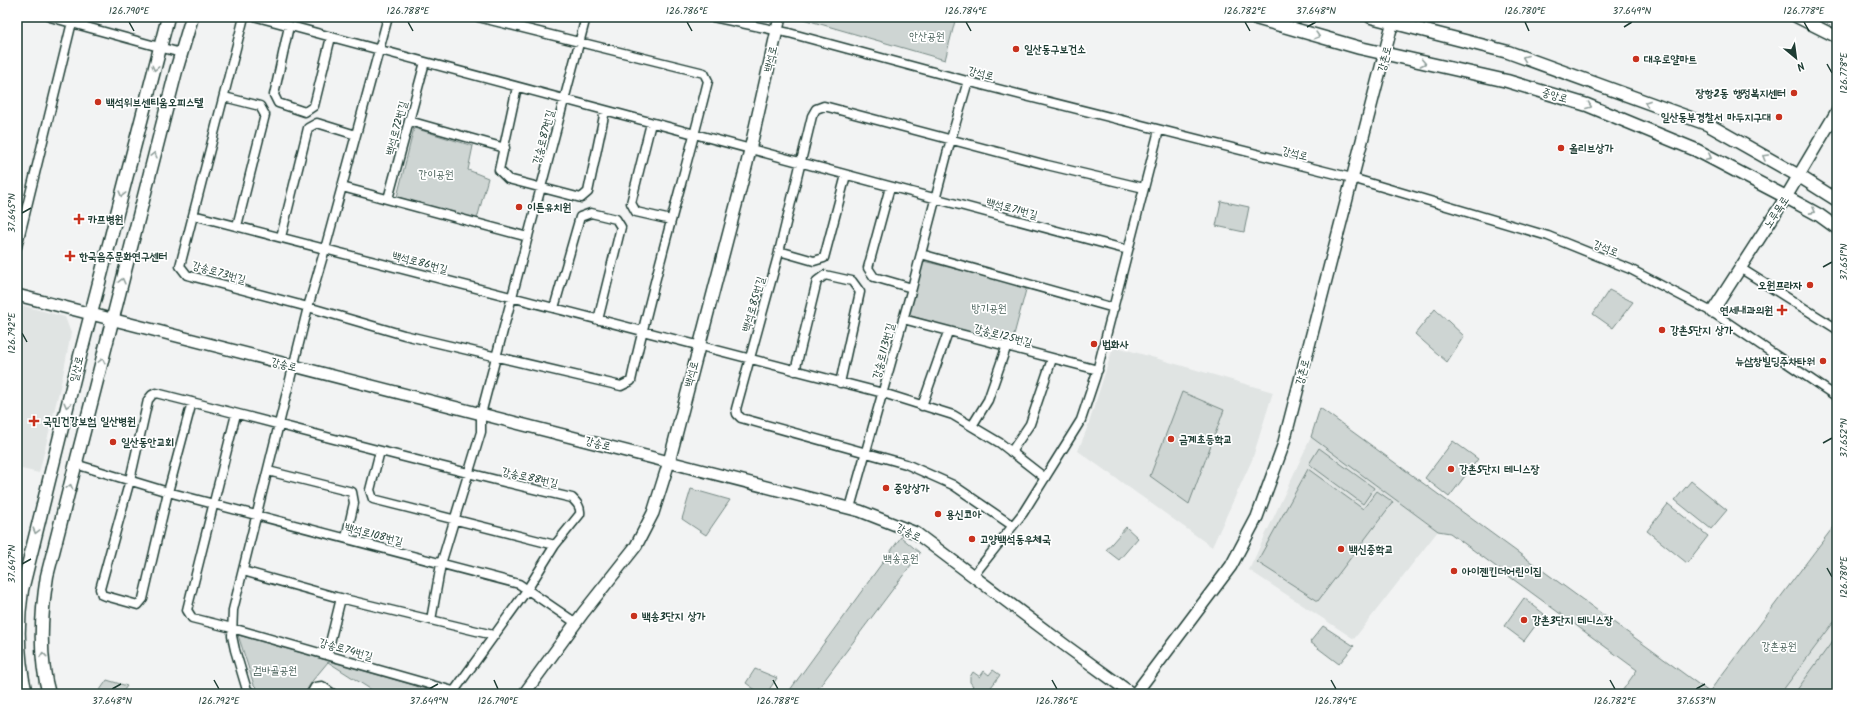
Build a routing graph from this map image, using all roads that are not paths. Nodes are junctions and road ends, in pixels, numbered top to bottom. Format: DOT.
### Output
graph roads {
  1 [pos="50,17"];
  2 [pos="168,17"];
  3 [pos="192,17"];
  4 [pos="244,17"];
  5 [pos="257,17"];
  6 [pos="388,17"];
  7 [pos="586,17"];
  8 [pos="713,17"];
  9 [pos="780,17"];
  10 [pos="1252,17"];
  11 [pos="1371,17"];
  12 [pos="1797,17"];
  13 [pos="482,18"];
  14 [pos="1394,20"];
  15 [pos="72,22"];
  16 [pos="289,26"];
  17 [pos="776,30"];
  18 [pos="331,37"];
  19 [pos="1837,37"];
  20 [pos="579,43"];
  21 [pos="160,47"];
  22 [pos="379,50"];
  23 [pos="181,53"];
  24 [pos="1385,55"];
  25 [pos="425,62"];
  26 [pos="968,81"];
  27 [pos="517,87"];
  28 [pos="224,94"];
  29 [pos="564,100"];
  30 [pos="606,111"];
  31 [pos="1837,112"];
  32 [pos="409,121"];
  33 [pos="651,123"];
  34 [pos="1159,130"];
  35 [pos="356,135"];
  36 [pos="695,135"];
  37 [pos="951,139"];
  38 [pos="505,148"];
  39 [pos="750,150"];
  40 [pos="800,163"];
  41 [pos="846,175"];
  42 [pos="1799,176"];
  43 [pos="1352,178"];
  44 [pos="541,186"];
  45 [pos="342,187"];
  46 [pos="890,187"];
  47 [pos="1144,188"];
  48 [pos="1786,196"];
  49 [pos="388,199"];
  50 [pos="935,199"];
  51 [pos="1837,200"];
  52 [pos="193,214"];
  53 [pos="671,221"];
  54 [pos="20,224"];
  55 [pos="237,226"];
  56 [pos="1837,228"];
  57 [pos="281,237"];
  58 [pos="528,237"];
  59 [pos="17,247"];
  60 [pos="325,249"];
  61 [pos="1128,250"];
  62 [pos="779,254"];
  63 [pos="921,254"];
  64 [pos="1740,268"];
  65 [pos="912,288"];
  66 [pos="17,295"];
  67 [pos="512,297"];
  68 [pos="308,307"];
  69 [pos="554,308"];
  70 [pos="1114,308"];
  71 [pos="1712,312"];
  72 [pos="90,313"];
  73 [pos="112,319"];
  74 [pos="903,319"];
  75 [pos="598,320"];
  76 [pos="1837,329"];
  77 [pos="642,331"];
  78 [pos="948,332"];
  79 [pos="699,346"];
  80 [pos="1006,348"];
  81 [pos="496,356"];
  82 [pos="749,359"];
  83 [pos="1052,359"];
  84 [pos="294,367"];
  85 [pos="1098,370"];
  86 [pos="795,371"];
  87 [pos="840,382"];
  88 [pos="882,394"];
  89 [pos="1837,396"];
  90 [pos="192,402"];
  91 [pos="922,406"];
  92 [pos="236,414"];
  93 [pos="481,414"];
  94 [pos="279,425"];
  95 [pos="972,426"];
  96 [pos="377,451"];
  97 [pos="1011,452"];
  98 [pos="866,453"];
  99 [pos="669,462"];
  100 [pos="75,464"];
  101 [pos="268,471"];
  102 [pos="469,474"];
  103 [pos="1045,478"];
  104 [pos="130,480"];
  105 [pos="168,492"];
  106 [pos="215,503"];
  107 [pos="850,508"];
  108 [pos="257,514"];
  109 [pos="455,521"];
  110 [pos="1012,526"];
  111 [pos="346,538"];
  112 [pos="555,545"];
  113 [pos="441,564"];
  114 [pos="243,571"];
  115 [pos="972,576"];
  116 [pos="527,590"];
  117 [pos="338,598"];
  118 [pos="431,620"];
  119 [pos="576,623"];
  120 [pos="232,628"];
  121 [pos="493,635"];
  122 [pos="326,655"];
  123 [pos="249,693"];
  124 [pos="453,693"];
  125 [pos="26,694"];
  126 [pos="49,694"];
  127 [pos="311,694"];
  128 [pos="333,694"];
  129 [pos="524,694"];
  130 [pos="1132,694"];
  131 [pos="1135,694"];
  1 -- 15 [label="street"];
  2 -- 21 [label="main road, 일산로"];
  3 -- 23 [label="main road, 일산로"];
  4 -- 28 [label="street"];
  5 -- 16 [label="street"];
  6 -- 22 [label="street"];
  7 -- 20 [label="street, 강송로87번길"];
  8 -- 17 [label="street, 강석로"];
  9 -- 17 [label="main road, 백석로"];
  10 -- 24 [label="main road, 중앙로, one-way"];
  11 -- 14 [label="main road, 중앙로"];
  12 -- 19 [label="main road"];
  13 -- 20 [label="street"];
  14 -- 24 [label="main road, 강촌로"];
  42 -- 14 [label="main road, 중앙로, one-way"];
  15 -- 21 [label="street"];
  15 -- 54 [label="street"];
  16 -- 18 [label="street"];
  16 -- 18 [label="street"];
  17 -- 26 [label="street, 강석로"];
  17 -- 39 [label="main road, 백석로"];
  18 -- 22 [label="street"];
  20 -- 29 [label="street, 강송로87번길"];
  20 -- 36 [label="street"];
  21 -- 23 [label="street"];
  21 -- 72 [label="main road, 일산로, one-way"];
  22 -- 25 [label="street"];
  22 -- 35 [label="street"];
  73 -- 23 [label="main road, 일산로, one-way"];
  24 -- 43 [label="main road, 강촌로"];
  24 -- 48 [label="main road, 중앙로, one-way"];
  25 -- 27 [label="street"];
  25 -- 32 [label="street, 백석로72번길"];
  26 -- 34 [label="street, 강석로"];
  26 -- 37 [label="street, 강송로113번길"];
  27 -- 29 [label="street"];
  27 -- 38 [label="street"];
  28 -- 52 [label="street"];
  28 -- 55 [label="street"];
  29 -- 30 [label="street"];
  29 -- 44 [label="street, 강송로87번길"];
  30 -- 33 [label="street"];
  30 -- 44 [label="street"];
  31 -- 42 [label="main road, 노루목로"];
  32 -- 38 [label="street"];
  32 -- 49 [label="street, 백석로72번길"];
  33 -- 36 [label="street"];
  33 -- 53 [label="street"];
  34 -- 43 [label="street, 강석로"];
  34 -- 47 [label="street"];
  35 -- 45 [label="street"];
  35 -- 57 [label="street"];
  36 -- 39 [label="street"];
  36 -- 53 [label="street"];
  37 -- 40 [label="street"];
  37 -- 47 [label="street"];
  37 -- 50 [label="street, 강송로113번길"];
  38 -- 44 [label="street"];
  39 -- 40 [label="street, 백석로71번길"];
  39 -- 79 [label="main road, 백석로"];
  40 -- 41 [label="street, 백석로71번길"];
  40 -- 62 [label="street"];
  41 -- 46 [label="street, 백석로71번길"];
  41 -- 62 [label="street"];
  42 -- 48 [label="main road, 노루목로"];
  42 -- 51 [label="main road, 중앙로"];
  43 -- 71 [label="street, 강석로"];
  43 -- 131 [label="main road, 강촌로"];
  44 -- 58 [label="street, 강송로87번길"];
  45 -- 49 [label="street"];
  45 -- 60 [label="street"];
  46 -- 50 [label="street, 백석로71번길"];
  46 -- 65 [label="street"];
  47 -- 61 [label="street"];
  48 -- 56 [label="main road, 중앙로, one-way"];
  48 -- 64 [label="main road, 노루목로"];
  49 -- 58 [label="street"];
  50 -- 61 [label="street, 백석로71번길"];
  50 -- 63 [label="street, 강송로113번길"];
  52 -- 55 [label="street, 백석로86번길"];
  52 -- 68 [label="street, 강송로73번길"];
  53 -- 77 [label="street"];
  54 -- 59 [label="street"];
  55 -- 57 [label="street, 백석로86번길"];
  57 -- 60 [label="street, 백석로86번길"];
  58 -- 67 [label="street, 강송로87번길"];
  60 -- 67 [label="street, 백석로86번길"];
  60 -- 68 [label="street"];
  61 -- 70 [label="street"];
  62 -- 82 [label="street, 백석로85번길"];
  63 -- 65 [label="street, 강송로113번길"];
  63 -- 70 [label="street"];
  64 -- 71 [label="main road, 노루목로"];
  64 -- 76 [label="street"];
  65 -- 74 [label="street, 강송로113번길"];
  66 -- 72 [label="main road, 강송로"];
  67 -- 69 [label="street, 백석로86번길"];
  67 -- 81 [label="street, 강송로87번길"];
  68 -- 81 [label="street, 강송로73번길"];
  68 -- 84 [label="street"];
  69 -- 75 [label="street, 백석로86번길"];
  69 -- 75 [label="street"];
  70 -- 85 [label="street"];
  71 -- 89 [label="street, 강석로"];
  72 -- 73 [label="main road, 강송로"];
  72 -- 125 [label="main road, 일산로, one-way"];
  73 -- 84 [label="main road, 강송로"];
  100 -- 73 [label="main road, 일산로, one-way"];
  74 -- 78 [label="street, 강송로125번길"];
  74 -- 88 [label="street, 강송로113번길"];
  75 -- 77 [label="street, 백석로86번길"];
  77 -- 79 [label="street, 백석로86번길"];
  77 -- 81 [label="street"];
  78 -- 80 [label="street, 강송로125번길"];
  78 -- 91 [label="street"];
  79 -- 82 [label="street"];
  79 -- 99 [label="main road, 백석로"];
  80 -- 83 [label="street, 강송로125번길"];
  80 -- 95 [label="street"];
  81 -- 93 [label="street, 강송로87번길"];
  82 -- 86 [label="street"];
  82 -- 98 [label="street"];
  83 -- 85 [label="street, 강송로125번길"];
  83 -- 97 [label="street"];
  84 -- 93 [label="main road, 강송로"];
  84 -- 94 [label="street"];
  85 -- 103 [label="street"];
  86 -- 87 [label="street"];
  86 -- 87 [label="street"];
  87 -- 88 [label="street"];
  88 -- 91 [label="street"];
  88 -- 98 [label="street, 강송로113번길"];
  90 -- 92 [label="street"];
  90 -- 104 [label="street"];
  90 -- 105 [label="street"];
  91 -- 95 [label="street"];
  92 -- 94 [label="street"];
  92 -- 106 [label="street"];
  93 -- 99 [label="main road, 강송로"];
  93 -- 102 [label="street"];
  94 -- 96 [label="street"];
  94 -- 101 [label="street"];
  95 -- 97 [label="street"];
  96 -- 102 [label="street, 강송로88번길"];
  96 -- 109 [label="street"];
  97 -- 103 [label="street"];
  98 -- 107 [label="street, 강송로113번길"];
  98 -- 110 [label="street"];
  99 -- 107 [label="main road, 강송로"];
  99 -- 119 [label="main road, 백석로"];
  100 -- 104 [label="street, 백석로108번길"];
  126 -- 100 [label="main road, 일산로, one-way"];
  101 -- 108 [label="street"];
  101 -- 111 [label="street"];
  102 -- 109 [label="street"];
  102 -- 112 [label="street, 강송로88번길"];
  103 -- 110 [label="street"];
  104 -- 105 [label="street, 백석로108번길"];
  104 -- 105 [label="street"];
  105 -- 106 [label="street, 백석로108번길"];
  106 -- 108 [label="street, 백석로108번길"];
  106 -- 120 [label="street, 강송로74번길"];
  107 -- 115 [label="main road, 강송로"];
  108 -- 111 [label="street, 백석로108번길"];
  108 -- 114 [label="street"];
  109 -- 112 [label="street"];
  109 -- 113 [label="street"];
  110 -- 115 [label="street"];
  111 -- 113 [label="street, 백석로108번길"];
  112 -- 116 [label="street"];
  113 -- 116 [label="street, 백석로108번길"];
  113 -- 118 [label="street"];
  114 -- 117 [label="street"];
  114 -- 120 [label="street"];
  115 -- 130 [label="main road, 강송로"];
  116 -- 119 [label="street, 백석로108번길"];
  116 -- 121 [label="street"];
  117 -- 118 [label="street"];
  117 -- 122 [label="street"];
  118 -- 121 [label="street"];
  119 -- 129 [label="main road, 백석로"];
  120 -- 122 [label="street, 강송로74번길"];
  120 -- 123 [label="street"];
  121 -- 124 [label="street"];
  122 -- 124 [label="street, 강송로74번길"];
  127 -- 128 [label="street"];
}
